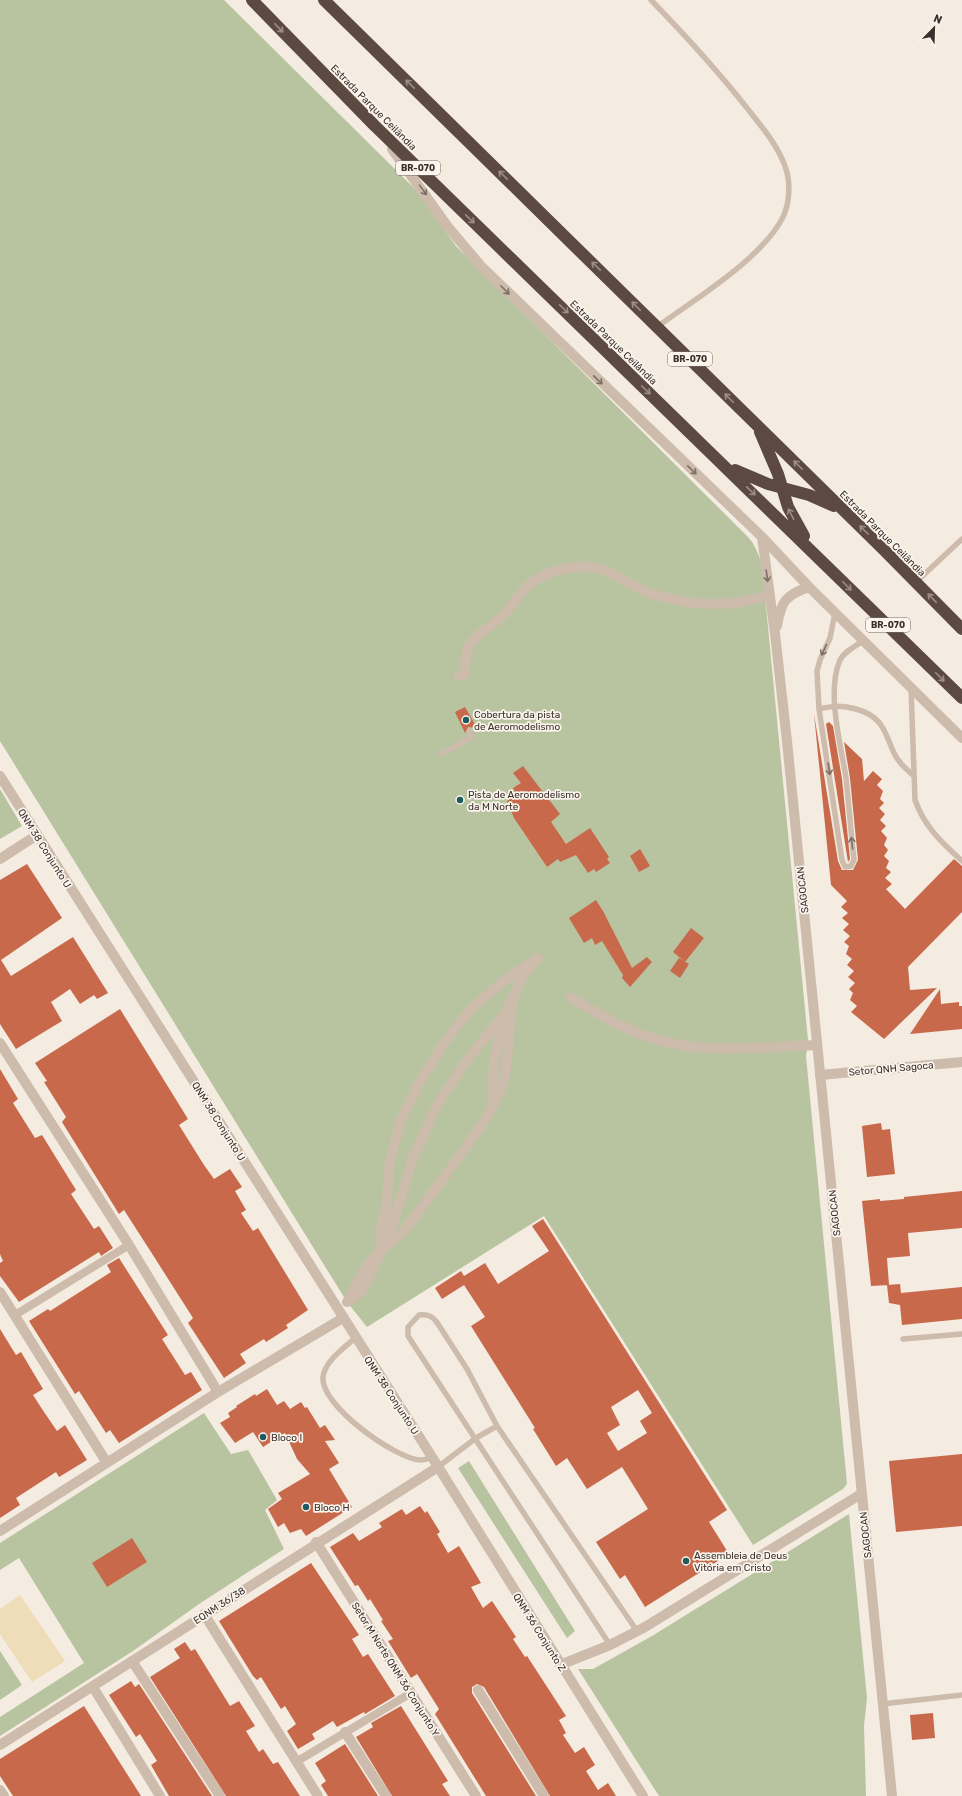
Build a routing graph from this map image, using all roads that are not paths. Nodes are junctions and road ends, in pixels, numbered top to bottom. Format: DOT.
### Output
graph roads {
  1 [pos="252,0"];
  2 [pos="324,0"];
  3 [pos="651,0"];
  4 [pos="374,125"];
  5 [pos="657,327"];
  6 [pos="757,425"];
  7 [pos="723,464"];
  8 [pos="781,488"];
  9 [pos="845,512"];
  10 [pos="762,538"];
  11 [pos="962,539"];
  12 [pos="820,558"];
  13 [pos="916,582"];
  14 [pos="808,587"];
  15 [pos="770,596"];
  16 [pos="835,613"];
  17 [pos="962,630"];
  18 [pos="775,634"];
  19 [pos="863,641"];
  20 [pos="460,676"];
  21 [pos="911,688"];
  22 [pos="962,698"];
  23 [pos="835,705"];
  24 [pos="819,709"];
  25 [pos="470,731"];
  26 [pos="962,738"];
  27 [pos="441,754"];
  28 [pos="913,775"];
  29 [pos="0,776"];
  30 [pos="37,835"];
  31 [pos="0,859"];
  32 [pos="962,861"];
  33 [pos="514,995"];
  34 [pos="570,998"];
  35 [pos="505,1014"];
  36 [pos="0,1043"];
  37 [pos="817,1045"];
  38 [pos="962,1062"];
  39 [pos="820,1075"];
  40 [pos="493,1104"];
  41 [pos="129,1245"];
  42 [pos="381,1252"];
  43 [pos="0,1292"];
  44 [pos="15,1315"];
  45 [pos="343,1318"];
  46 [pos="962,1334"];
  47 [pos="356,1338"];
  48 [pos="903,1339"];
  49 [pos="218,1392"];
  50 [pos="497,1426"];
  51 [pos="476,1438"];
  52 [pos="432,1457"];
  53 [pos="108,1463"];
  54 [pos="438,1466"];
  55 [pos="861,1494"];
  56 [pos="0,1531"];
  57 [pos="316,1542"];
  58 [pos="204,1614"];
  59 [pos="637,1631"];
  60 [pos="610,1645"];
  61 [pos="132,1661"];
  62 [pos="560,1665"];
  63 [pos="93,1687"];
  64 [pos="478,1690"];
  65 [pos="411,1693"];
  66 [pos="962,1695"];
  67 [pos="882,1704"];
  68 [pos="346,1732"];
  69 [pos="0,1745"];
  70 [pos="296,1762"];
  71 [pos="0,1790"];
  72 [pos="891,1795"];
  73 [pos="4,1796"];
  74 [pos="160,1796"];
  75 [pos="220,1796"];
  76 [pos="318,1796"];
  77 [pos="386,1796"];
  78 [pos="476,1796"];
  79 [pos="544,1796"];
  80 [pos="643,1796"];
  1 -- 4 [label="highway, Estrada Parque Ceilândia / BR-070, one-way"];
  5 -- 2 [label="highway, Estrada Parque Ceilândia / BR-070, one-way"];
  3 -- 5 [label="lane"];
  4 -- 7 [label="highway, Estrada Parque Ceilândia / BR-070, one-way"];
  4 -- 10 [label="street, one-way"];
  6 -- 5 [label="highway, Estrada Parque Ceilândia / BR-070, one-way"];
  6 -- 8 [label="highway"];
  9 -- 6 [label="highway, Estrada Parque Ceilândia / BR-070, one-way"];
  7 -- 8 [label="highway"];
  7 -- 12 [label="highway, Estrada Parque Ceilândia / BR-070, one-way"];
  8 -- 9 [label="highway"];
  12 -- 8 [label="highway, one-way"];
  13 -- 9 [label="highway, Estrada Parque Ceilândia / BR-070, one-way"];
  10 -- 14 [label="street"];
  10 -- 15 [label="street, SAGOCAN, one-way"];
  11 -- 13 [label="lane"];
  12 -- 22 [label="highway, Estrada Parque Ceilândia / BR-070, one-way"];
  17 -- 13 [label="highway, Estrada Parque Ceilândia / BR-070, one-way"];
  14 -- 16 [label="street"];
  14 -- 18 [label="street, SAGOCAN"];
  15 -- 18 [label="street, SAGOCAN"];
  15 -- 20 [label="street"];
  16 -- 19 [label="street"];
  16 -- 24 [label="lane, one-way"];
  18 -- 37 [label="street, SAGOCAN"];
  19 -- 21 [label="street"];
  19 -- 23 [label="lane"];
  21 -- 26 [label="street"];
  21 -- 28 [label="lane"];
  23 -- 24 [label="lane"];
  24 -- 23 [label="lane, one-way"];
  23 -- 28 [label="lane"];
  25 -- 27 [label="lane"];
  28 -- 32 [label="lane"];
  29 -- 30 [label="street, QNM 38 Conjunto U"];
  30 -- 31 [label="street"];
  30 -- 45 [label="street, QNM 38 Conjunto U"];
  33 -- 35 [label="street"];
  33 -- 40 [label="street"];
  33 -- 42 [label="street"];
  34 -- 37 [label="street"];
  35 -- 40 [label="street"];
  35 -- 42 [label="street"];
  36 -- 41 [label="street"];
  37 -- 39 [label="street, SAGOCAN"];
  38 -- 39 [label="street, Setor QNH Sagoca"];
  39 -- 55 [label="street, SAGOCAN"];
  40 -- 42 [label="street"];
  41 -- 44 [label="street"];
  41 -- 49 [label="street"];
  43 -- 44 [label="street"];
  44 -- 53 [label="street"];
  45 -- 47 [label="street, QNM 38 Conjunto U"];
  45 -- 49 [label="street"];
  46 -- 48 [label="lane"];
  47 -- 52 [label="street, QNM 38 Conjunto U"];
  47 -- 52 [label="lane"];
  49 -- 53 [label="street"];
  50 -- 51 [label="lane"];
  50 -- 51 [label="lane"];
  50 -- 59 [label="lane"];
  51 -- 54 [label="lane"];
  51 -- 60 [label="lane"];
  52 -- 54 [label="street, QNM 38 Conjunto U"];
  53 -- 56 [label="street"];
  54 -- 57 [label="street, EQNM 36/38"];
  54 -- 62 [label="street, QNM 36 Conjunto Z"];
  55 -- 59 [label="street"];
  55 -- 67 [label="street, SAGOCAN"];
  57 -- 58 [label="street, EQNM 36/38"];
  57 -- 65 [label="street, Setor M Norte QNM 36 Conjunto Y"];
  58 -- 61 [label="street, EQNM 36/38"];
  58 -- 70 [label="street"];
  59 -- 60 [label="street"];
  60 -- 62 [label="street"];
  61 -- 63 [label="street, EQNM 36/38"];
  61 -- 75 [label="street"];
  62 -- 80 [label="street, QNM 36 Conjunto Z"];
  63 -- 69 [label="street, EQNM 36/38"];
  63 -- 74 [label="street"];
  64 -- 79 [label="street"];
  65 -- 68 [label="street"];
  65 -- 78 [label="street, Setor M Norte QNM 36 Conjunto Y"];
  66 -- 67 [label="lane"];
  67 -- 72 [label="street, SAGOCAN"];
  68 -- 70 [label="street"];
  68 -- 77 [label="street"];
  70 -- 76 [label="street"];
  71 -- 73 [label="street"];
}
